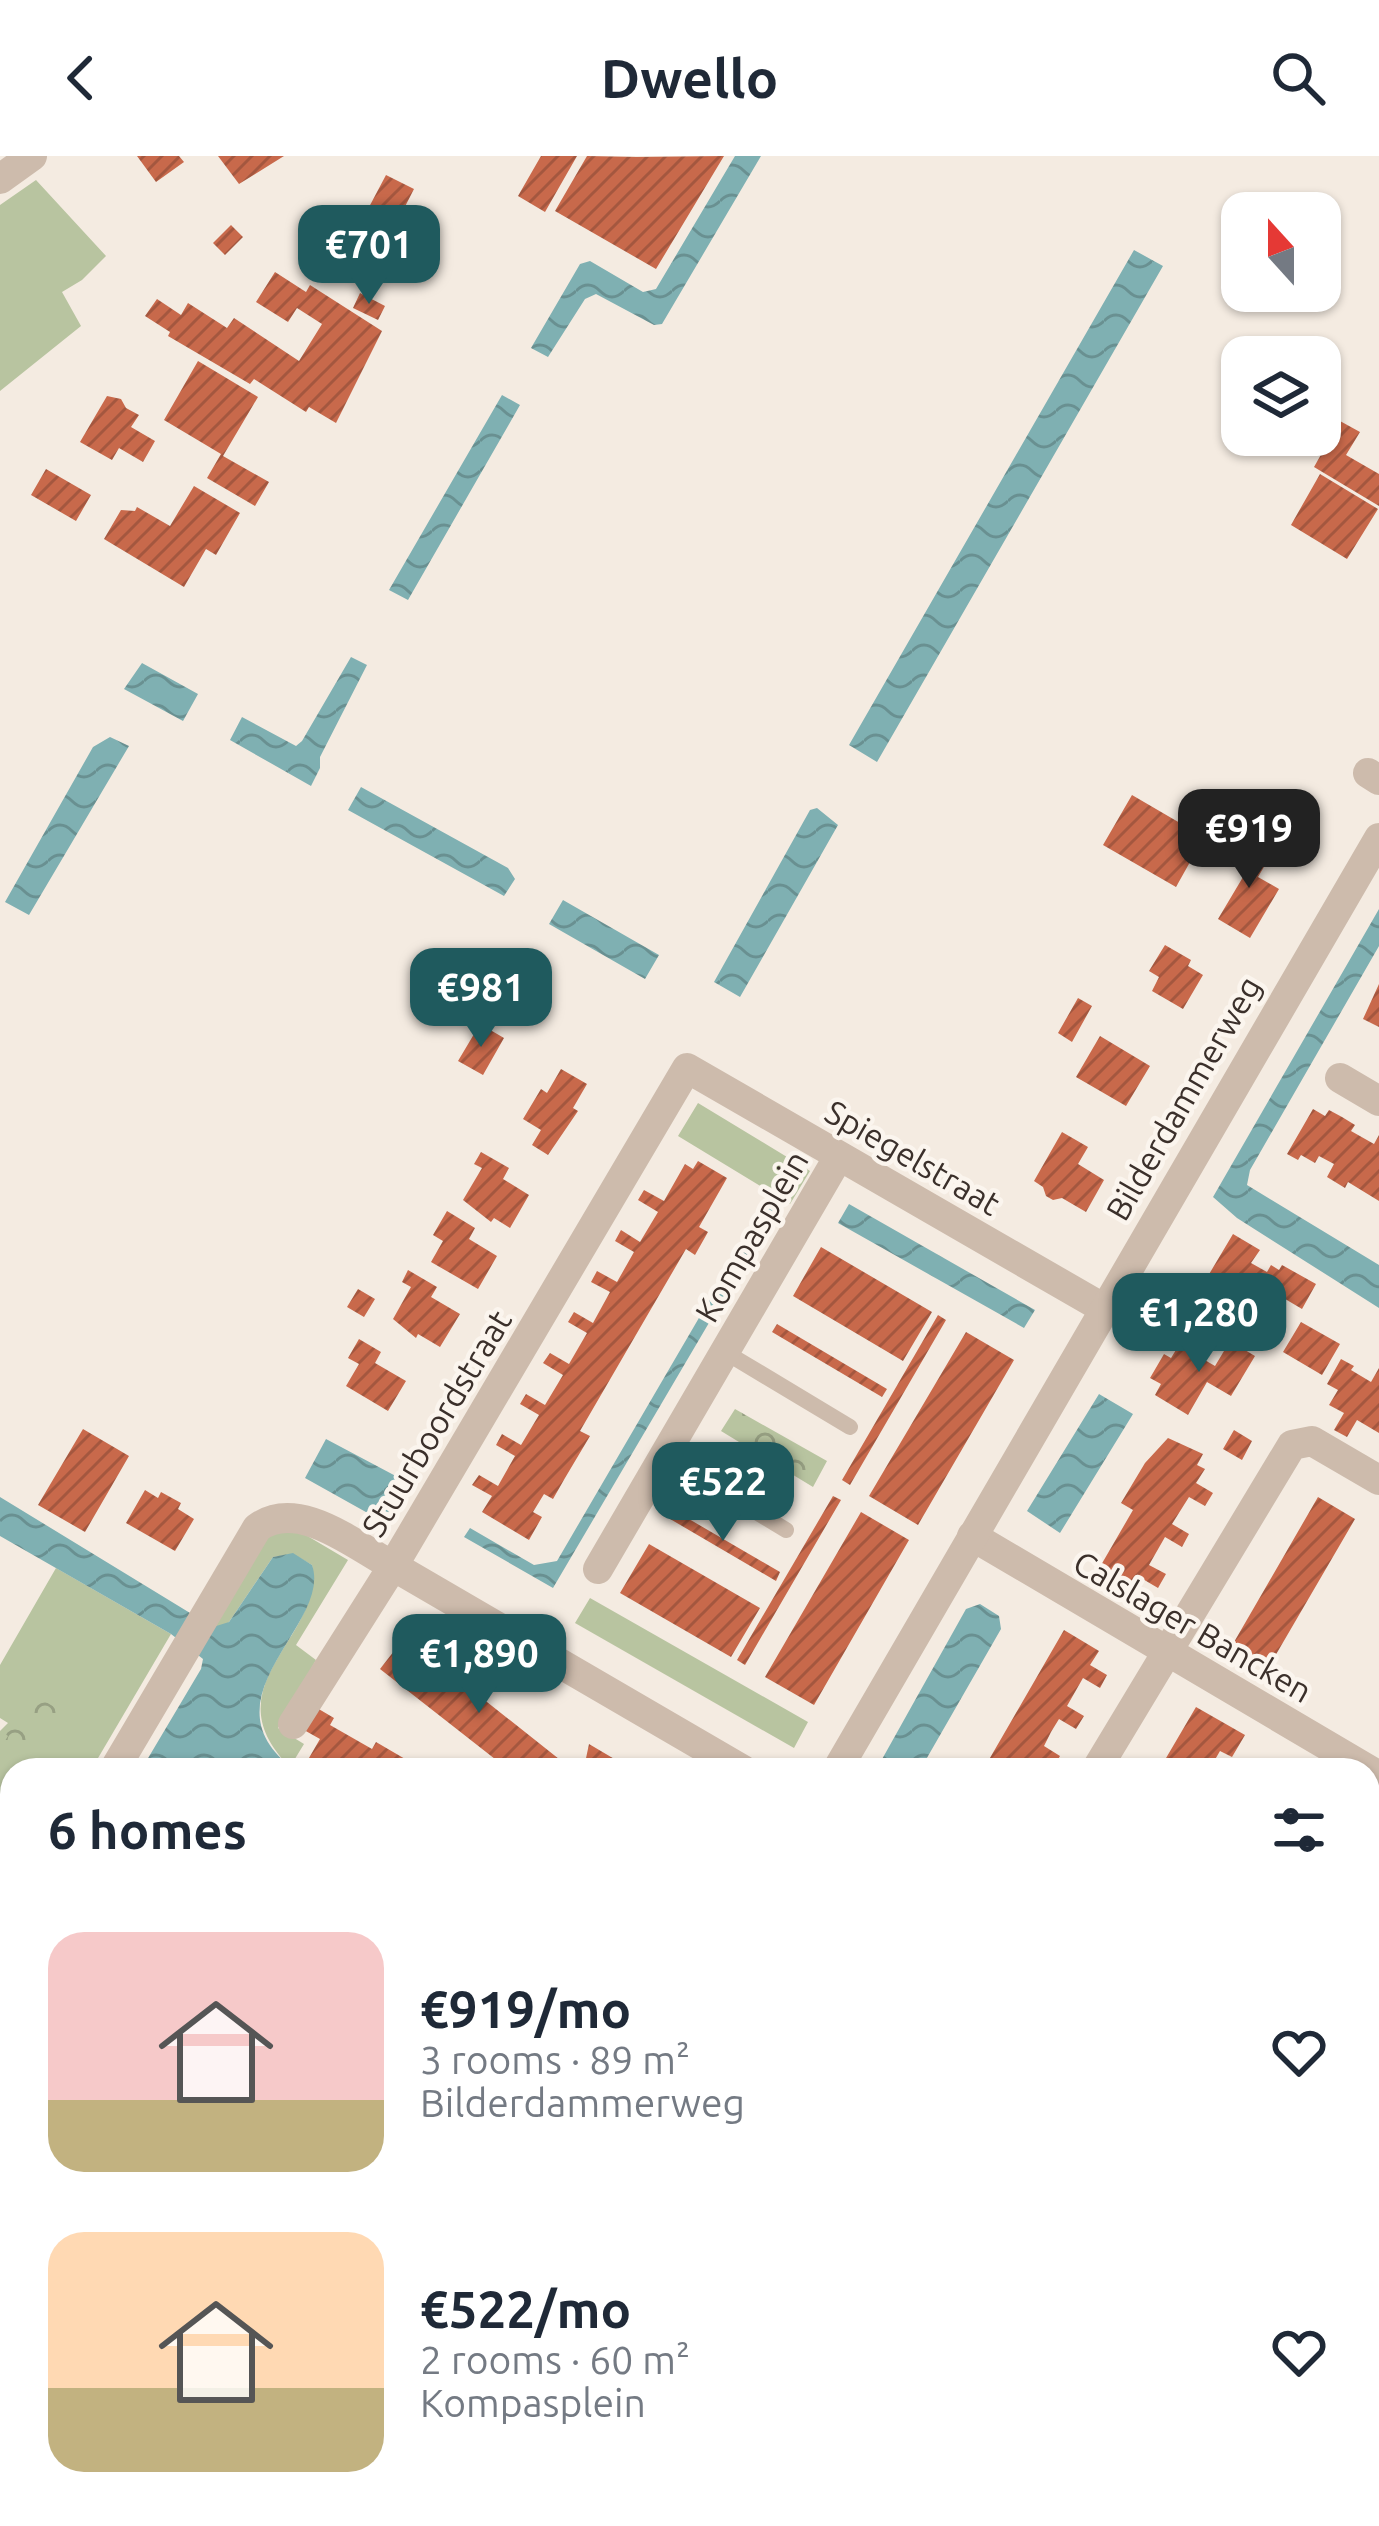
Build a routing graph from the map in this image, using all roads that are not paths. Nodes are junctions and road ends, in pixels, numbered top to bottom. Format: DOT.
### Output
graph roads {
  1 [pos="32,156"];
  2 [pos="0,179"];
  3 [pos="1379,838"];
  4 [pos="687,1068"];
  5 [pos="1340,1078"];
  6 [pos="1379,1101"];
  7 [pos="839,1156"];
  8 [pos="1103,1308"];
  9 [pos="725,1352"];
  10 [pos="850,1427"];
  11 [pos="664,1456"];
  12 [pos="1379,1480"];
  13 [pos="786,1530"];
  14 [pos="972,1536"];
  15 [pos="393,1566"];
  16 [pos="598,1569"];
  17 [pos="1166,1654"];
  18 [pos="293,1724"];
  19 [pos="121,1758"];
  20 [pos="722,1758"];
  21 [pos="844,1758"];
  22 [pos="1103,1758"];
  23 [pos="1349,1758"];
  1 -- 2 [label="street"];
  3 -- 8 [label="street, Bilderdammerweg"];
  4 -- 7 [label="street, Spiegelstraat"];
  4 -- 15 [label="street, Stuurboordstraat"];
  5 -- 6 [label="street"];
  7 -- 8 [label="street, Spiegelstraat"];
  7 -- 9 [label="street, Kompasplein"];
  8 -- 14 [label="street, Bilderdammerweg"];
  9 -- 10 [label="lane, Kompasplein"];
  9 -- 11 [label="street, Kompasplein"];
  11 -- 13 [label="lane"];
  11 -- 16 [label="street, Kompasplein"];
  12 -- 17 [label="street"];
  14 -- 17 [label="street, Calslager Bancken"];
  14 -- 21 [label="street, Bilderdammerweg"];
  15 -- 18 [label="street"];
  15 -- 19 [label="street, Stuurboordstraat"];
  15 -- 20 [label="street"];
  17 -- 22 [label="street"];
  17 -- 23 [label="street, Calslager Bancken"];
}
